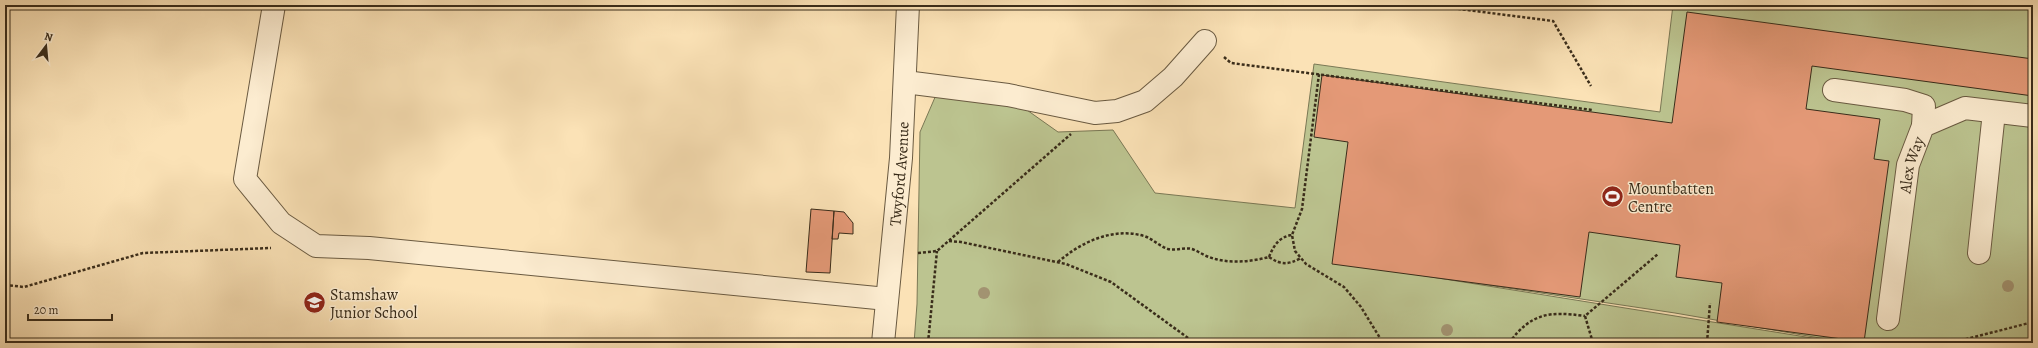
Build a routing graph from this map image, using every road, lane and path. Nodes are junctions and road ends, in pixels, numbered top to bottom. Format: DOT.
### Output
graph roads {
  1 [pos="274,5"];
  2 [pos="908,5"];
  3 [pos="1428,5"];
  4 [pos="2032,20"];
  5 [pos="1205,41"];
  6 [pos="2033,48"];
  7 [pos="1319,74"];
  8 [pos="905,82"];
  9 [pos="1591,86"];
  10 [pos="1834,90"];
  11 [pos="1592,110"];
  12 [pos="1994,112"];
  13 [pos="1095,113"];
  14 [pos="2033,116"];
  15 [pos="1923,126"];
  16 [pos="1292,235"];
  17 [pos="949,241"];
  18 [pos="276,248"];
  19 [pos="937,251"];
  20 [pos="910,253"];
  21 [pos="1979,253"];
  22 [pos="1658,254"];
  23 [pos="1269,257"];
  24 [pos="1301,258"];
  25 [pos="1058,262"];
  26 [pos="5,285"];
  27 [pos="887,299"];
  28 [pos="1710,303"];
  29 [pos="1585,316"];
  30 [pos="1888,319"];
  31 [pos="2033,322"];
  32 [pos="883,343"];
  33 [pos="928,343"];
  34 [pos="1195,343"];
  35 [pos="1381,343"];
  36 [pos="1509,343"];
  37 [pos="1593,343"];
  38 [pos="1707,343"];
  39 [pos="1951,343"];
  1 -- 27 [label="street"];
  2 -- 8 [label="street, Twyford Avenue"];
  3 -- 9 [label="path"];
  4 -- 6 [label="path"];
  5 -- 7 [label="path"];
  5 -- 13 [label="street"];
  7 -- 11 [label="path"];
  7 -- 16 [label="path"];
  8 -- 13 [label="street"];
  8 -- 27 [label="street, Twyford Avenue"];
  10 -- 15 [label="street"];
  12 -- 14 [label="street, Alex Way"];
  12 -- 15 [label="street, Alex Way"];
  12 -- 21 [label="street"];
  13 -- 17 [label="path"];
  15 -- 30 [label="street, Alex Way"];
  16 -- 23 [label="path"];
  16 -- 24 [label="path"];
  17 -- 19 [label="path"];
  17 -- 25 [label="path"];
  18 -- 26 [label="path"];
  19 -- 20 [label="path"];
  19 -- 33 [label="path"];
  22 -- 29 [label="path"];
  23 -- 24 [label="path"];
  23 -- 25 [label="path"];
  24 -- 35 [label="path"];
  25 -- 34 [label="path"];
  27 -- 32 [label="street, Twyford Avenue"];
  28 -- 38 [label="path"];
  29 -- 36 [label="path"];
  29 -- 37 [label="path"];
  31 -- 39 [label="path"];
}
